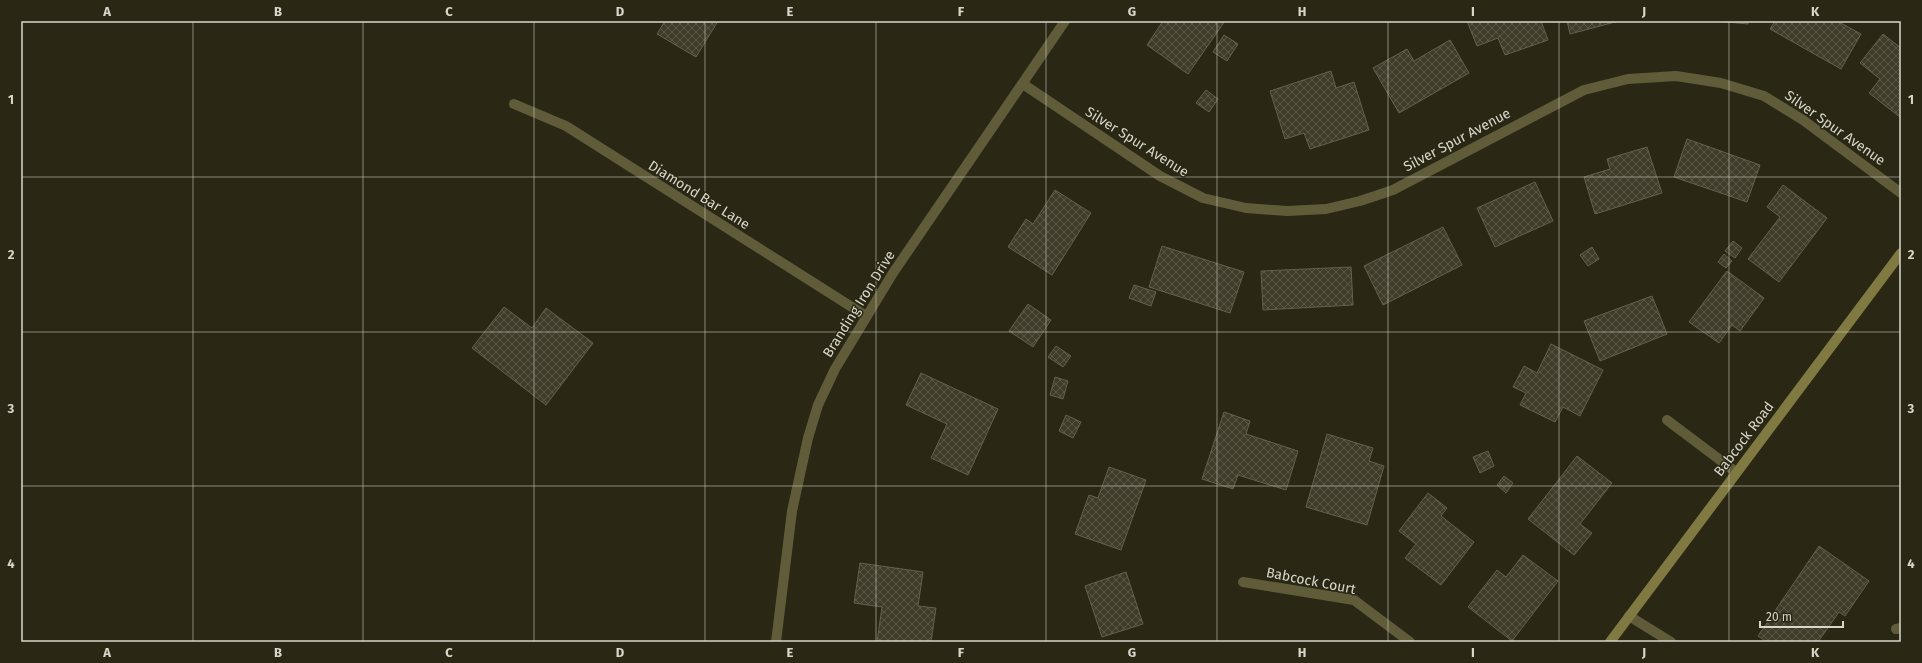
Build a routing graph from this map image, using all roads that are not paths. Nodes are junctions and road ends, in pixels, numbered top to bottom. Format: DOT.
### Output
graph roads {
  1 [pos="1065,21"];
  2 [pos="1023,84"];
  3 [pos="514,104"];
  4 [pos="1901,193"];
  5 [pos="1901,253"];
  6 [pos="866,316"];
  7 [pos="1667,420"];
  8 [pos="1736,472"];
  9 [pos="1243,582"];
  10 [pos="1629,616"];
  11 [pos="776,642"];
  12 [pos="1410,642"];
  13 [pos="1610,642"];
  14 [pos="1671,642"];
  1 -- 2 [label="street, Branding Iron Drive"];
  2 -- 4 [label="street, Silver Spur Avenue"];
  2 -- 6 [label="street, Branding Iron Drive"];
  3 -- 6 [label="street, Diamond Bar Lane"];
  5 -- 8 [label="street, Babcock Road"];
  6 -- 11 [label="street, Branding Iron Drive"];
  7 -- 8 [label="street"];
  8 -- 10 [label="street, Babcock Road"];
  9 -- 12 [label="street, Babcock Court"];
  10 -- 13 [label="street, Babcock Road"];
  10 -- 14 [label="street"];
}
